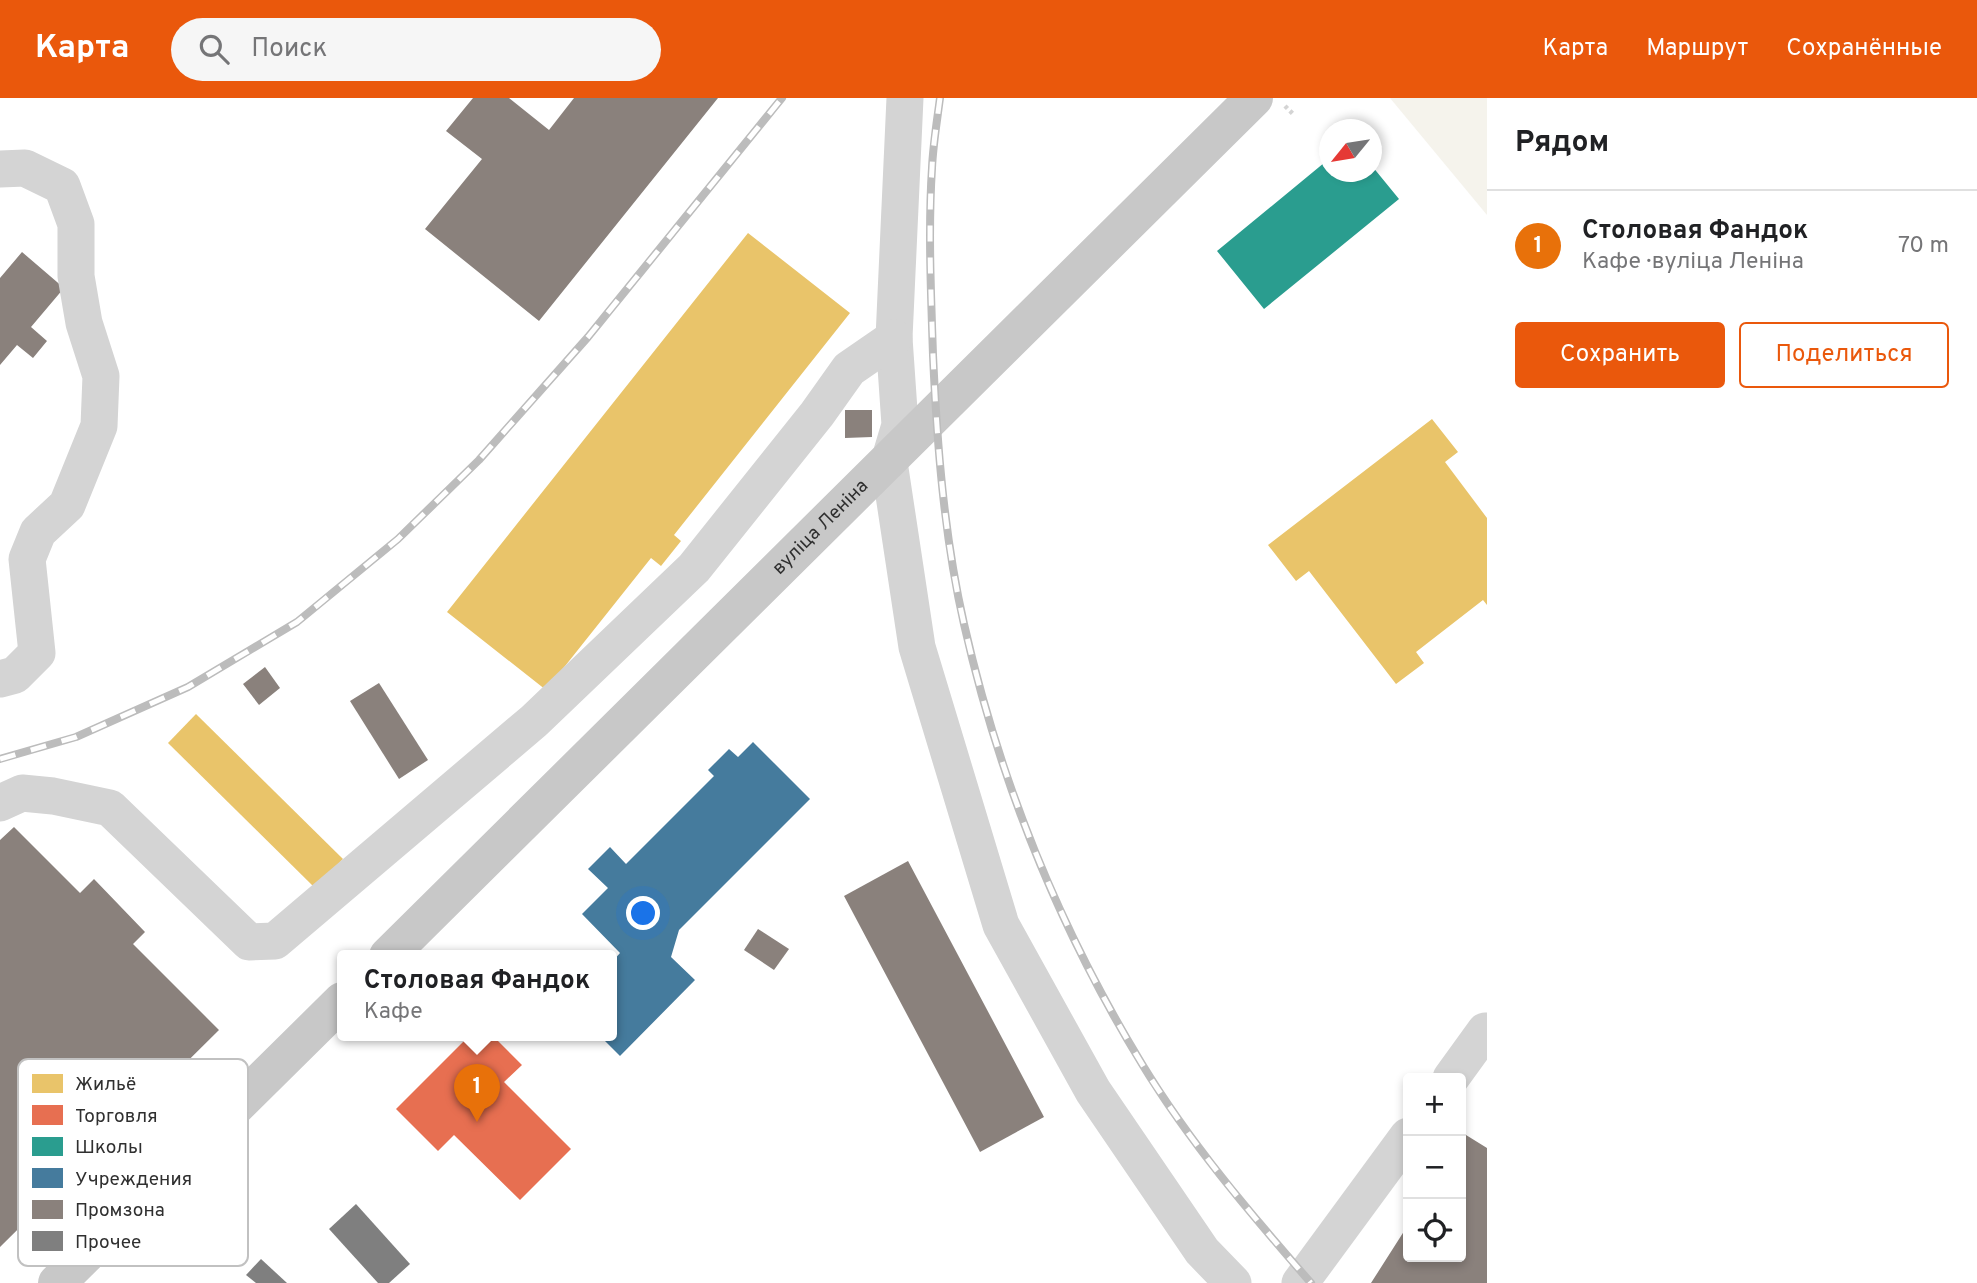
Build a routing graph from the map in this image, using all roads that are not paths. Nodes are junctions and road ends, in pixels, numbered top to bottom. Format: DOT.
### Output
graph roads {
  1 [pos="905,98"];
  2 [pos="1254,98"];
  3 [pos="0,169"];
  4 [pos="894,338"];
  5 [pos="889,462"];
  6 [pos="0,679"];
  7 [pos="0,803"];
  8 [pos="394,950"];
  9 [pos="337,1006"];
  10 [pos="1487,1033"];
  11 [pos="1455,1073"];
  12 [pos="248,1094"];
  13 [pos="1403,1143"];
  14 [pos="74,1266"];
  15 [pos="57,1283"];
  16 [pos="1233,1283"];
  17 [pos="1300,1283"];
  1 -- 4 [label="lane"];
  2 -- 5 [label="main road, вуліца Леніна"];
  3 -- 6 [label="lane"];
  4 -- 5 [label="lane"];
  4 -- 7 [label="lane"];
  5 -- 8 [label="main road, вуліца Леніна"];
  5 -- 16 [label="lane"];
  9 -- 12 [label="main road"];
  10 -- 11 [label="lane"];
  13 -- 17 [label="lane"];
  14 -- 15 [label="main road"];
}
